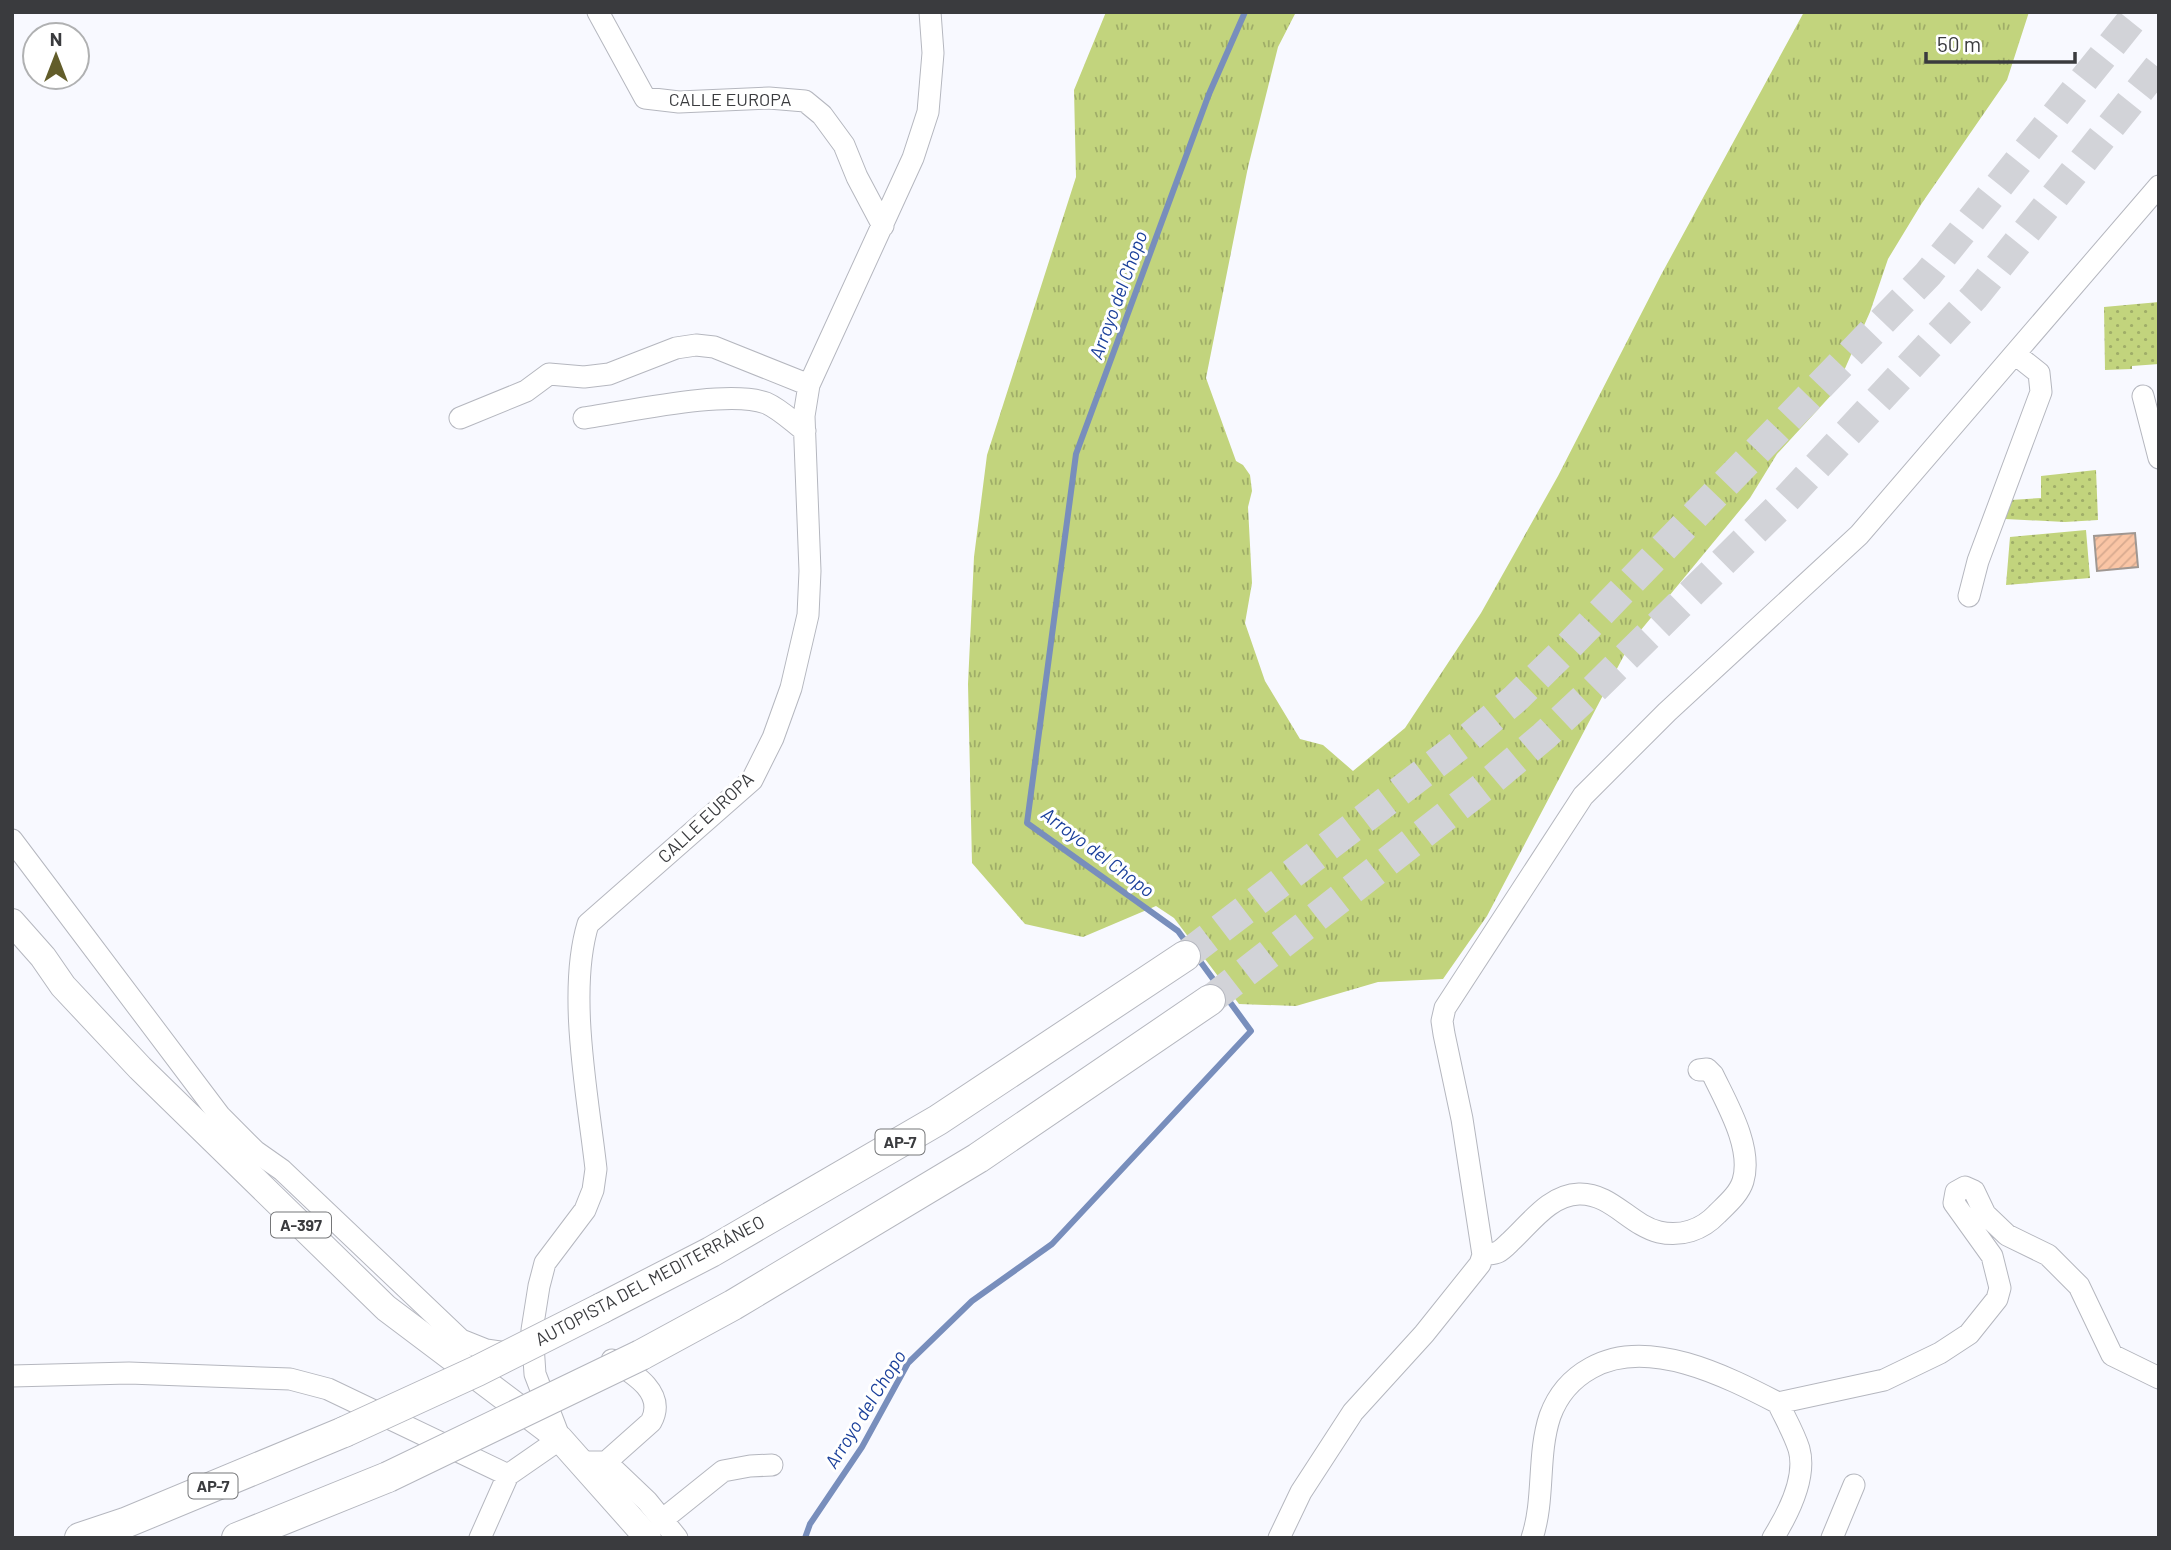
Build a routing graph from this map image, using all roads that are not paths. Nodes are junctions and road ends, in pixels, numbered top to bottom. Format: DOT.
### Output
graph roads {
  1 [pos="598,12"];
  2 [pos="930,12"];
  3 [pos="2159,186"];
  4 [pos="883,226"];
  5 [pos="2015,354"];
  6 [pos="809,385"];
  7 [pos="2143,396"];
  8 [pos="460,418"];
  9 [pos="584,418"];
  10 [pos="805,431"];
  11 [pos="2159,458"];
  12 [pos="1969,596"];
  13 [pos="12,840"];
  14 [pos="12,922"];
  15 [pos="12,943"];
  16 [pos="1185,956"];
  17 [pos="62,986"];
  18 [pos="1210,1000"];
  19 [pos="1699,1070"];
  20 [pos="1483,1255"];
  21 [pos="534,1357"];
  22 [pos="627,1357"];
  23 [pos="12,1376"];
  24 [pos="2159,1378"];
  25 [pos="1778,1403"];
  26 [pos="560,1439"];
  27 [pos="593,1462"];
  28 [pos="772,1465"];
  29 [pos="508,1475"];
  30 [pos="376,1481"];
  31 [pos="1854,1485"];
  32 [pos="655,1529"];
  33 [pos="80,1538"];
  34 [pos="237,1538"];
  35 [pos="294,1538"];
  36 [pos="480,1538"];
  37 [pos="677,1538"];
  38 [pos="1279,1538"];
  39 [pos="1532,1538"];
  40 [pos="1773,1538"];
  41 [pos="1832,1538"];
  1 -- 4 [label="street, CALLE EUROPA"];
  2 -- 4 [label="street, CALLE EUROPA"];
  3 -- 5 [label="street"];
  4 -- 6 [label="street, CALLE EUROPA"];
  5 -- 12 [label="street"];
  5 -- 20 [label="street"];
  6 -- 8 [label="street"];
  6 -- 10 [label="street, CALLE EUROPA"];
  7 -- 11 [label="street"];
  9 -- 10 [label="street"];
  10 -- 21 [label="street, CALLE EUROPA"];
  13 -- 21 [label="street"];
  14 -- 17 [label="main road, A-397"];
  15 -- 17 [label="main road, A-397"];
  16 -- 33 [label="highway, AUTOPISTA DEL MEDITERRÁNEO / AP-7, bridge"];
  17 -- 26 [label="main road, A-397"];
  18 -- 22 [label="highway"];
  19 -- 20 [label="street"];
  20 -- 38 [label="street"];
  21 -- 26 [label="street"];
  22 -- 27 [label="street"];
  22 -- 30 [label="highway, bridge"];
  23 -- 29 [label="street"];
  24 -- 25 [label="street"];
  25 -- 39 [label="street"];
  25 -- 40 [label="street"];
  26 -- 27 [label="main road, A-397"];
  26 -- 29 [label="street"];
  27 -- 32 [label="main road, A-397"];
  28 -- 32 [label="street"];
  29 -- 36 [label="street"];
  30 -- 34 [label="highway"];
  30 -- 35 [label="highway"];
  31 -- 41 [label="street"];
  32 -- 37 [label="street"];
}
